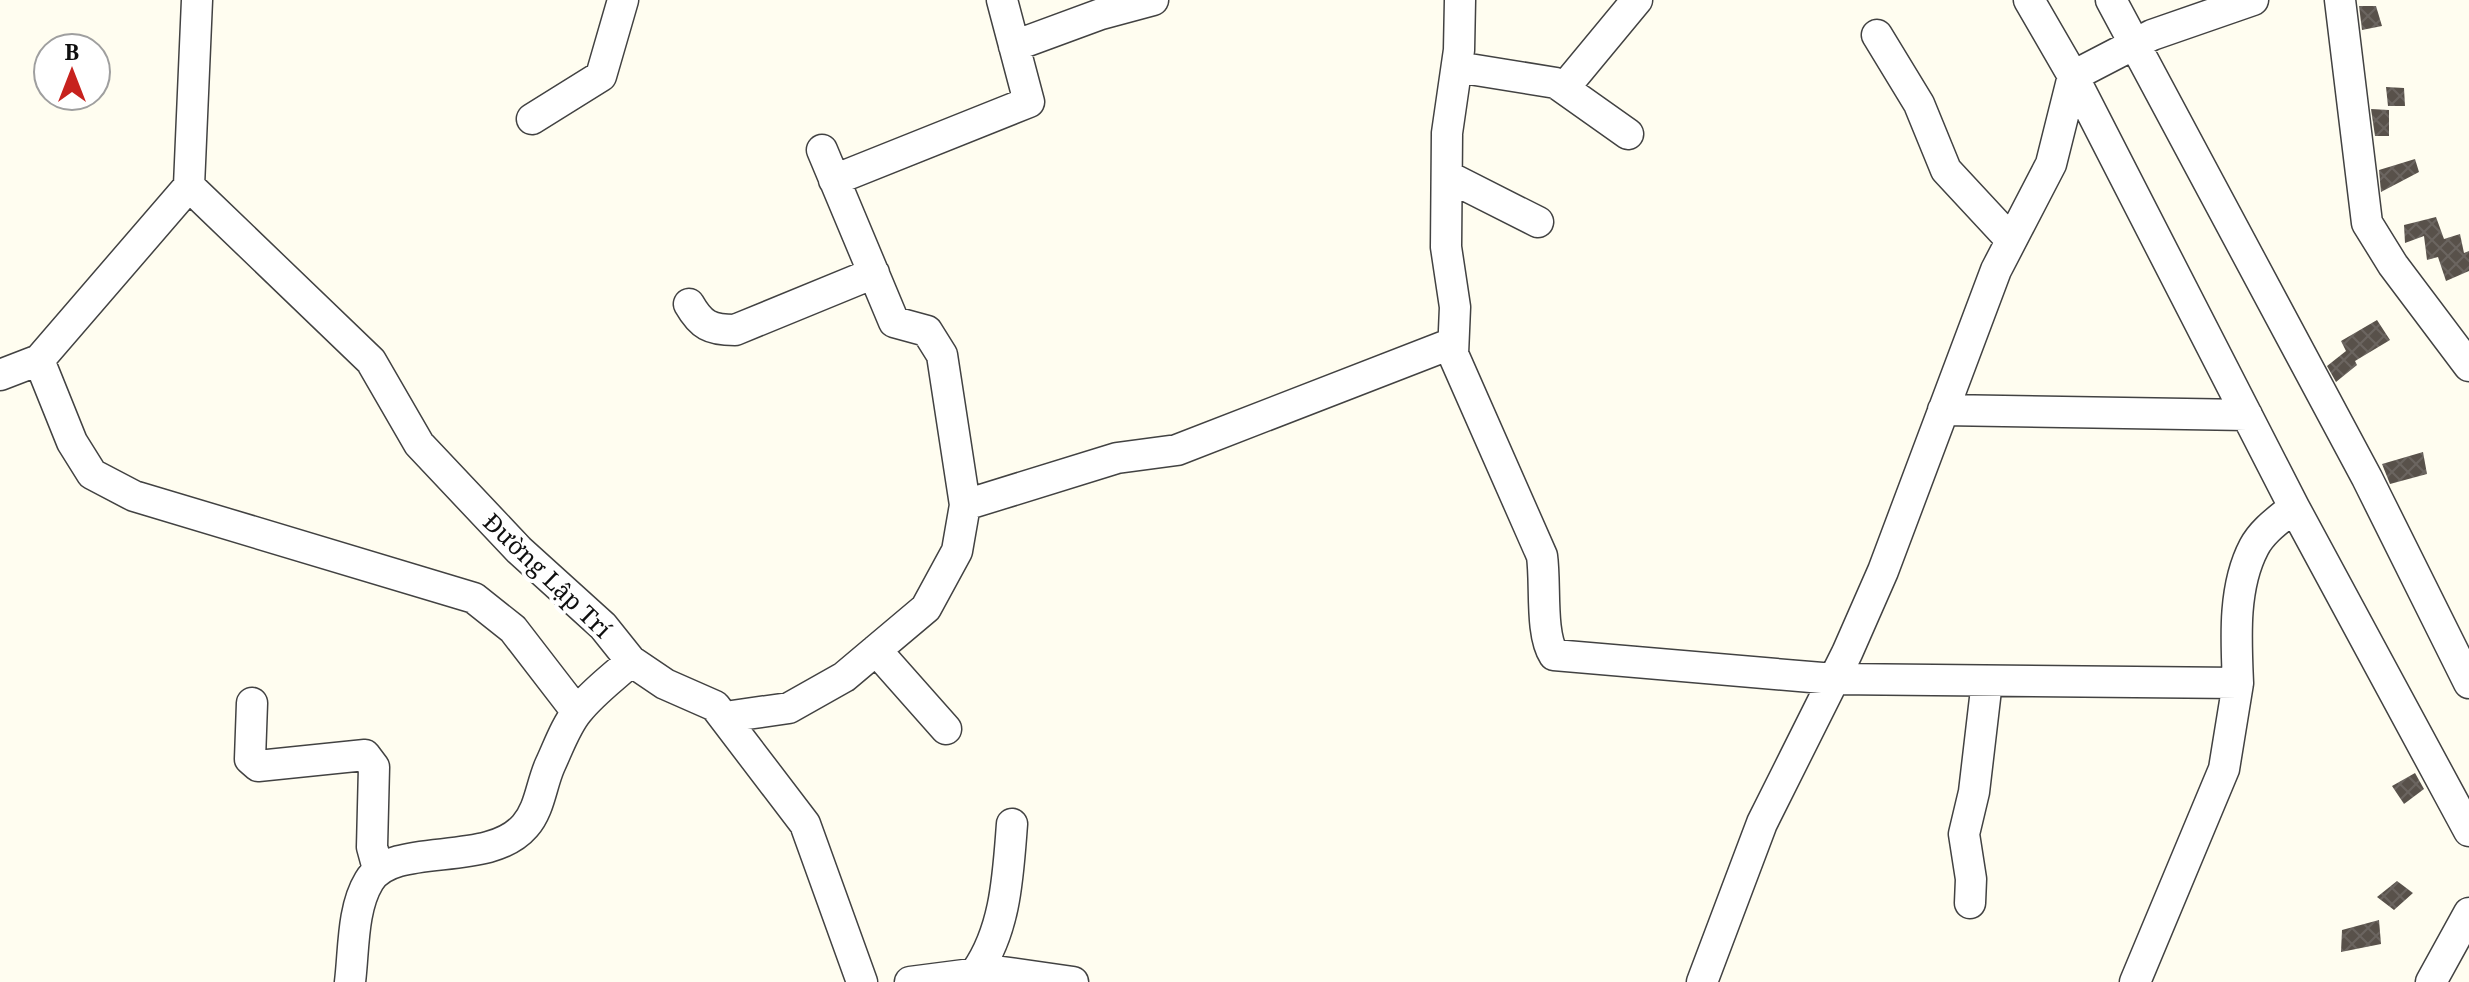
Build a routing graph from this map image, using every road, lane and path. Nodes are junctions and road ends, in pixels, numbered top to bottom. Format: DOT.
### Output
graph roads {
  1 [pos="197,0"];
  2 [pos="623,0"];
  3 [pos="1002,0"];
  4 [pos="1153,0"];
  5 [pos="1460,0"];
  6 [pos="1637,0"];
  7 [pos="2029,0"];
  8 [pos="2111,0"];
  9 [pos="2253,0"];
  10 [pos="2340,0"];
  11 [pos="1877,35"];
  12 [pos="2133,45"];
  13 [pos="1014,46"];
  14 [pos="1457,67"];
  15 [pos="2073,76"];
  16 [pos="1565,87"];
  17 [pos="532,119"];
  18 [pos="1628,134"];
  19 [pos="822,150"];
  20 [pos="1447,176"];
  21 [pos="834,180"];
  22 [pos="189,186"];
  23 [pos="1538,222"];
  24 [pos="2011,240"];
  25 [pos="874,273"];
  26 [pos="689,304"];
  27 [pos="1453,343"];
  28 [pos="39,360"];
  29 [pos="2469,366"];
  30 [pos="0,375"];
  31 [pos="1943,410"];
  32 [pos="2247,415"];
  33 [pos="965,505"];
  34 [pos="2294,507"];
  35 [pos="876,650"];
  36 [pos="631,661"];
  37 [pos="1834,679"];
  38 [pos="1987,681"];
  39 [pos="2238,683"];
  40 [pos="2469,683"];
  41 [pos="252,703"];
  42 [pos="577,712"];
  43 [pos="725,717"];
  44 [pos="946,729"];
  45 [pos="1012,824"];
  46 [pos="2469,831"];
  47 [pos="378,869"];
  48 [pos="1970,903"];
  49 [pos="2469,913"];
  50 [pos="976,972"];
  51 [pos="350,982"];
  52 [pos="862,982"];
  53 [pos="910,982"];
  54 [pos="1073,982"];
  55 [pos="1702,982"];
  56 [pos="2135,982"];
  57 [pos="2431,982"];
  1 -- 22 [label="street"];
  2 -- 17 [label="street"];
  3 -- 13 [label="street"];
  4 -- 13 [label="street"];
  5 -- 14 [label="street"];
  6 -- 16 [label="street"];
  7 -- 15 [label="street"];
  8 -- 12 [label="street"];
  9 -- 12 [label="street"];
  10 -- 29 [label="street"];
  11 -- 24 [label="street"];
  12 -- 15 [label="street"];
  12 -- 40 [label="street"];
  13 -- 21 [label="street"];
  14 -- 16 [label="street"];
  14 -- 20 [label="street"];
  15 -- 24 [label="street"];
  15 -- 32 [label="street"];
  16 -- 18 [label="street"];
  19 -- 21 [label="street"];
  20 -- 23 [label="street"];
  20 -- 27 [label="street"];
  21 -- 25 [label="street"];
  22 -- 28 [label="street"];
  22 -- 36 [label="street, Đường Lập Trí"];
  24 -- 31 [label="street"];
  25 -- 26 [label="street"];
  25 -- 33 [label="street"];
  27 -- 33 [label="street"];
  27 -- 37 [label="street"];
  28 -- 30 [label="street"];
  28 -- 42 [label="street"];
  31 -- 32 [label="street"];
  31 -- 37 [label="street"];
  32 -- 34 [label="street"];
  33 -- 35 [label="street"];
  34 -- 39 [label="street"];
  34 -- 46 [label="street"];
  35 -- 43 [label="street"];
  35 -- 44 [label="street"];
  36 -- 42 [label="street"];
  36 -- 43 [label="street, Đường Lập Trí"];
  37 -- 38 [label="street"];
  37 -- 55 [label="street"];
  38 -- 39 [label="street"];
  38 -- 48 [label="street"];
  39 -- 56 [label="street"];
  41 -- 47 [label="street"];
  42 -- 47 [label="street"];
  43 -- 52 [label="street, Đường Lập Trí"];
  45 -- 50 [label="street"];
  47 -- 51 [label="street"];
  49 -- 57 [label="street"];
  50 -- 53 [label="street"];
  50 -- 54 [label="street"];
}
